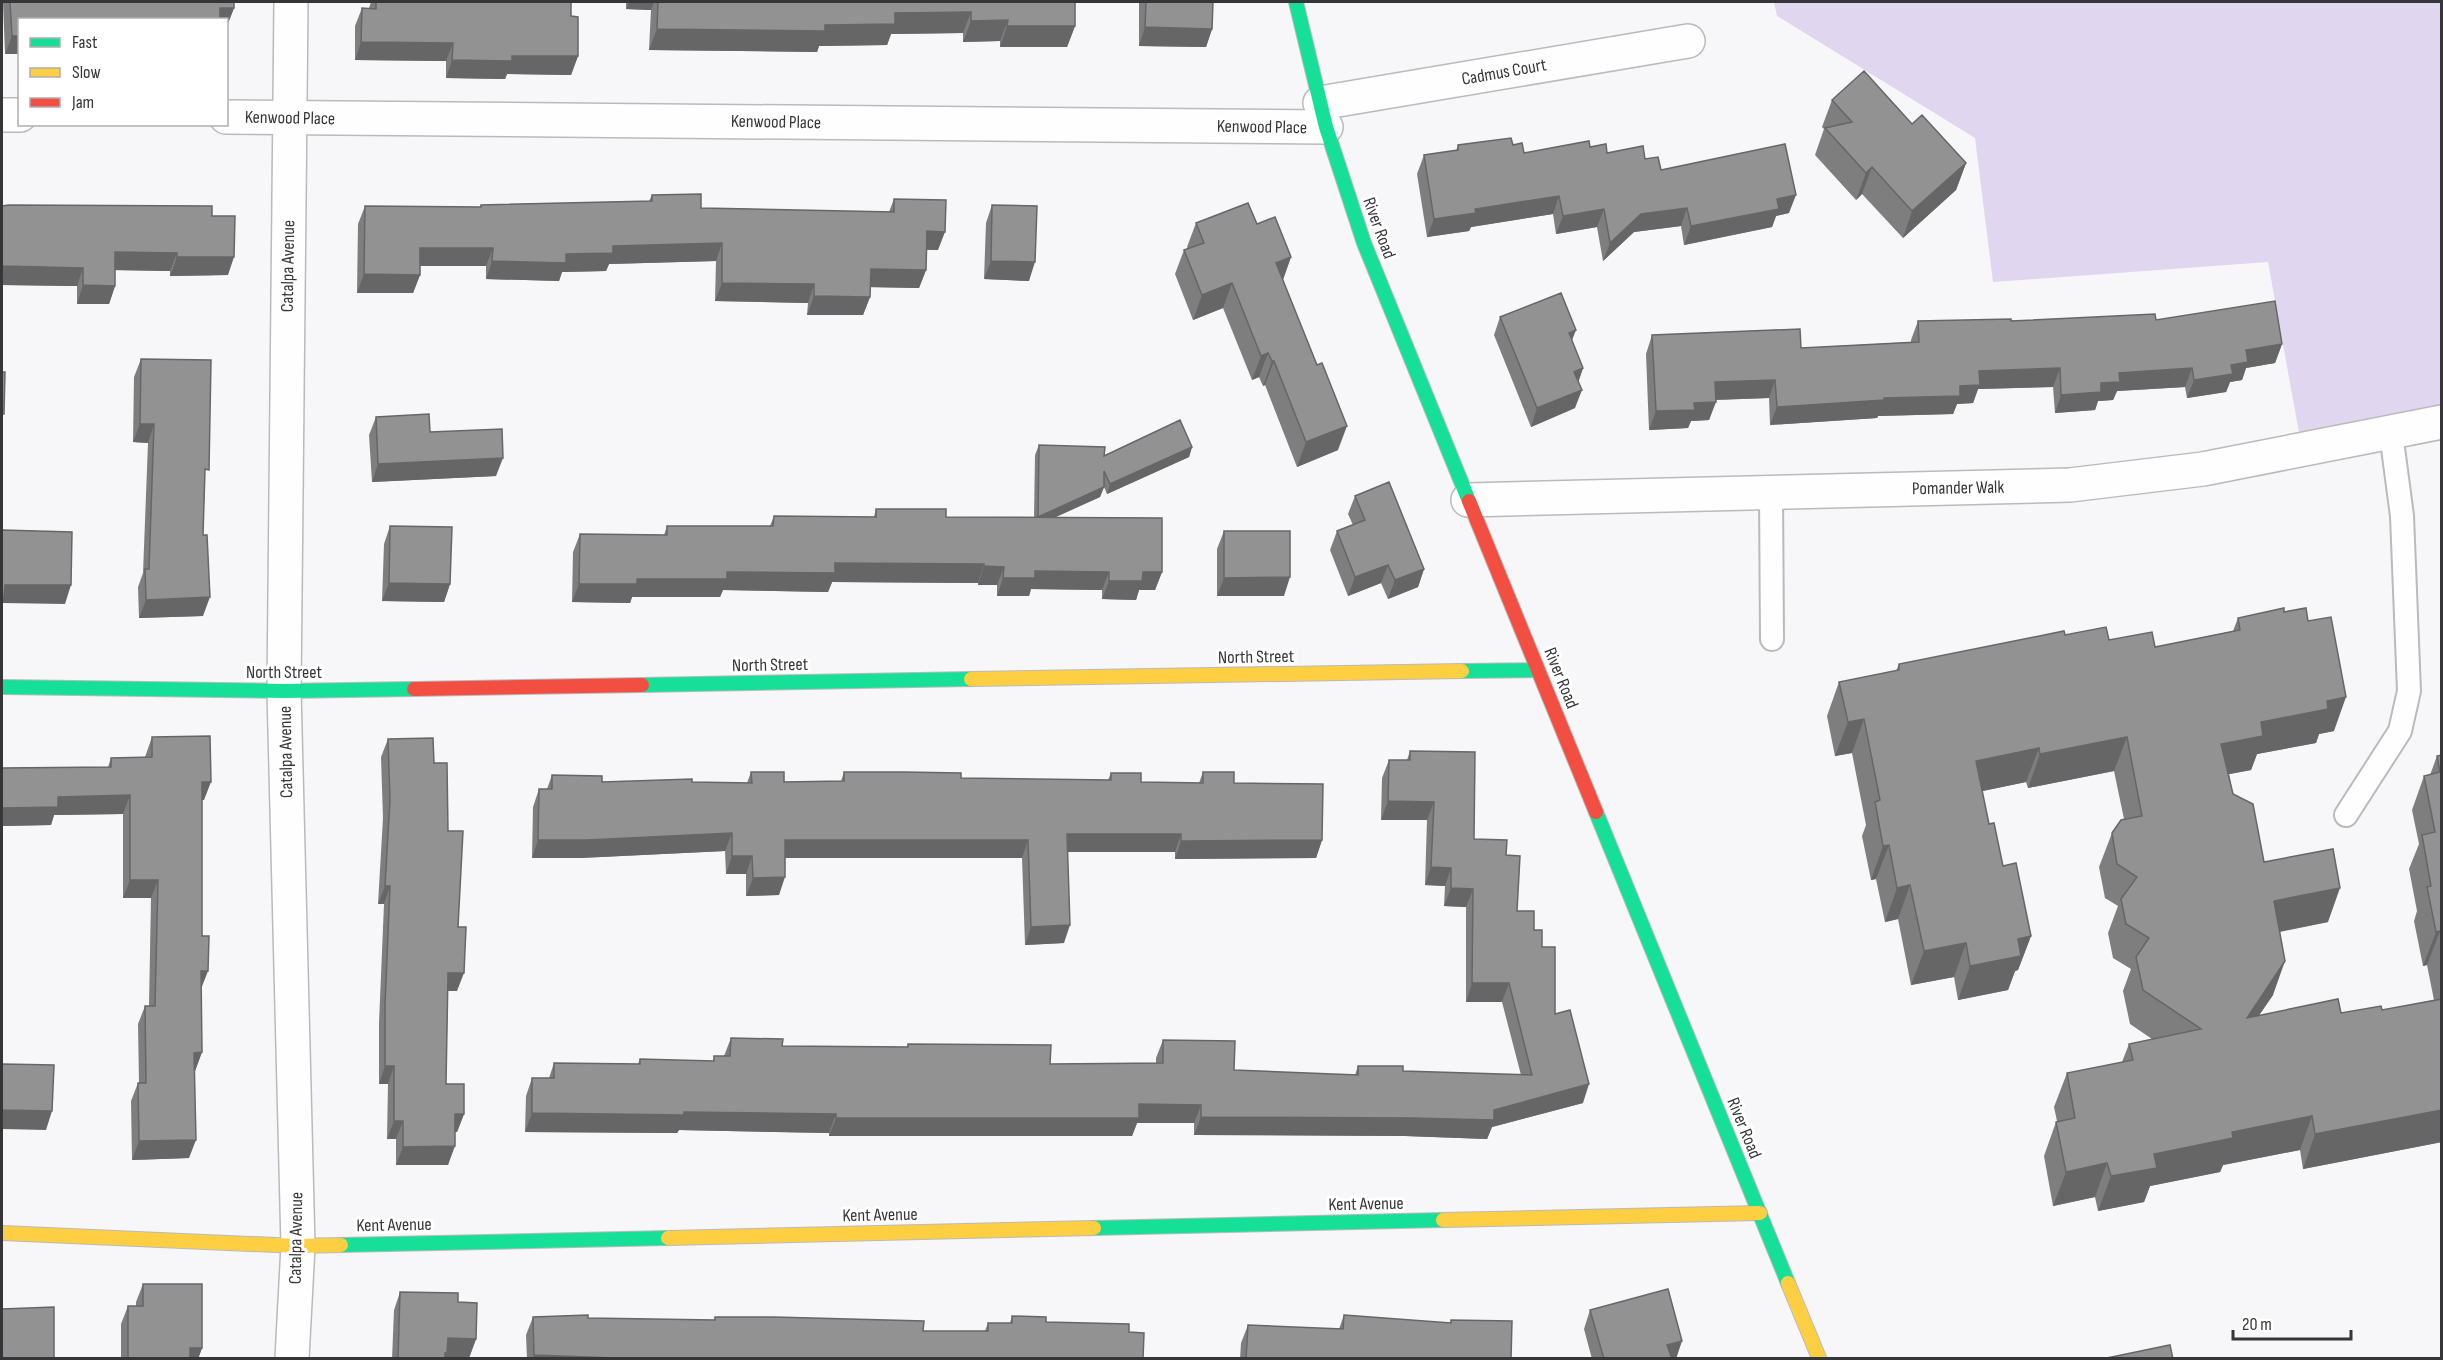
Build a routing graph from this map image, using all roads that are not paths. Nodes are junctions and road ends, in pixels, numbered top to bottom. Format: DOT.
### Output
graph roads {
  1 [pos="291,2"];
  2 [pos="1296,2"];
  3 [pos="1688,41"];
  4 [pos="2,115"];
  5 [pos="18,115"];
  6 [pos="1323,115"];
  7 [pos="228,117"];
  8 [pos="290,118"];
  9 [pos="2442,422"];
  10 [pos="2391,433"];
  11 [pos="1771,493"];
  12 [pos="1468,500"];
  13 [pos="1772,639"];
  14 [pos="1538,670"];
  15 [pos="2,687"];
  16 [pos="284,691"];
  17 [pos="2346,815"];
  18 [pos="1760,1213"];
  19 [pos="2,1233"];
  20 [pos="298,1246"];
  21 [pos="292,1359"];
  22 [pos="1819,1359"];
  1 -- 8 [label="street, Catalpa Avenue"];
  2 -- 6 [label="street, River Road"];
  3 -- 6 [label="street, Cadmus Court"];
  4 -- 5 [label="street"];
  6 -- 8 [label="street, Kenwood Place"];
  6 -- 12 [label="street, River Road"];
  7 -- 8 [label="street, Kenwood Place"];
  8 -- 16 [label="street, Catalpa Avenue"];
  9 -- 10 [label="street, Pomander Walk"];
  10 -- 11 [label="street, Pomander Walk"];
  10 -- 17 [label="lane"];
  11 -- 12 [label="street, Pomander Walk"];
  11 -- 13 [label="lane"];
  12 -- 14 [label="street, River Road"];
  14 -- 16 [label="street, North Street"];
  14 -- 18 [label="street, River Road"];
  15 -- 16 [label="street, North Street"];
  16 -- 20 [label="street, Catalpa Avenue"];
  18 -- 20 [label="street, Kent Avenue"];
  18 -- 22 [label="street, River Road"];
  19 -- 20 [label="street, Kent Avenue"];
  20 -- 21 [label="street, Catalpa Avenue"];
}
